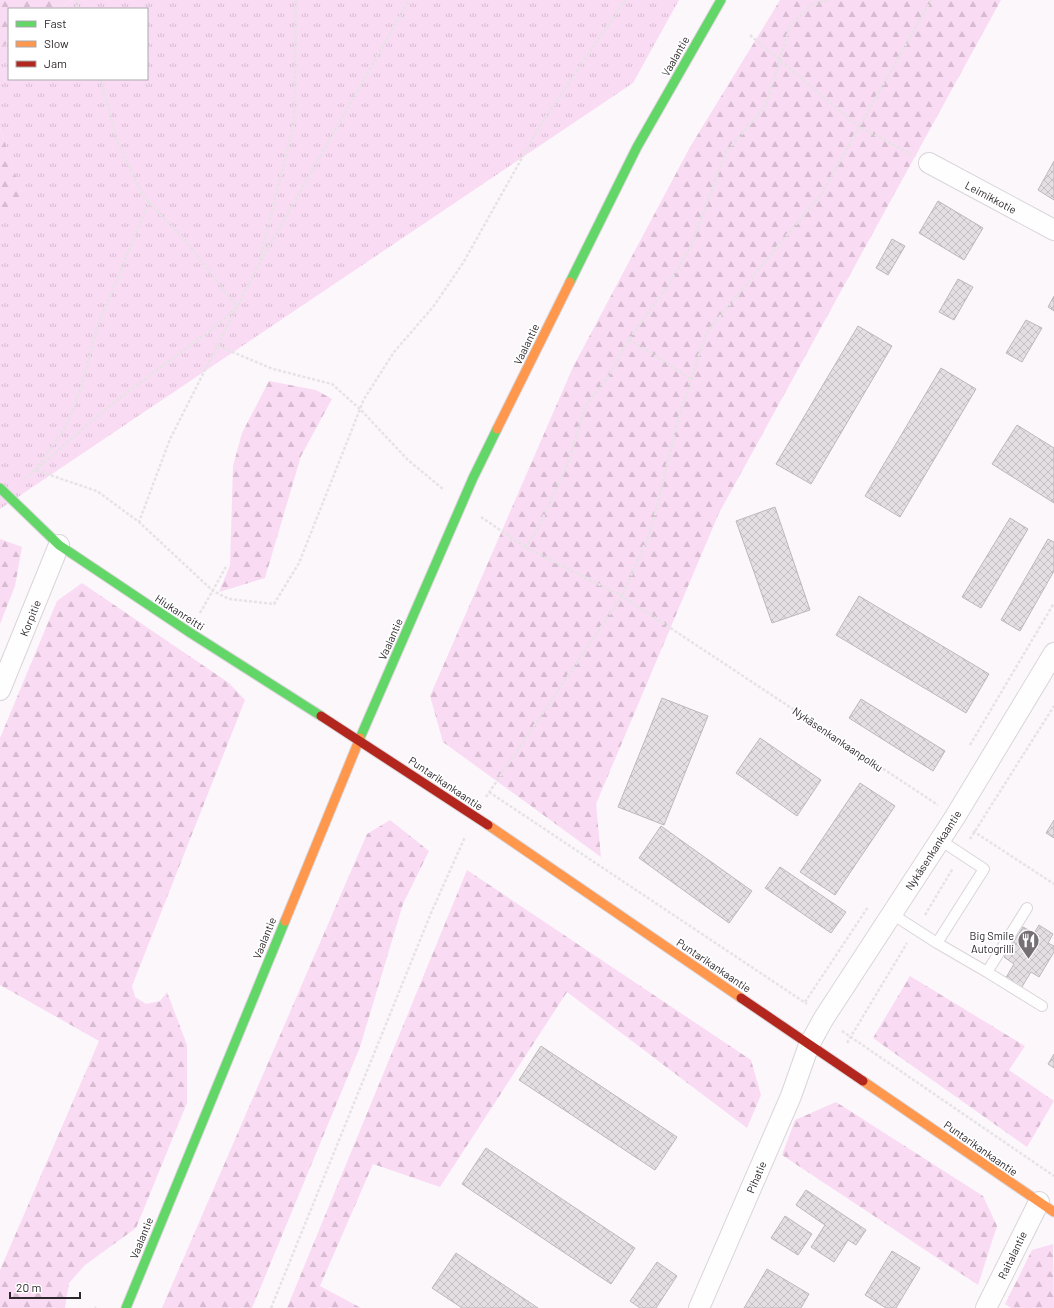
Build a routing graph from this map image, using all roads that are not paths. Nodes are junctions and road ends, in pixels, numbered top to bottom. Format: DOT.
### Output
graph roads {
  1 [pos="721,0"];
  2 [pos="929,163"];
  3 [pos="1054,230"];
  4 [pos="3,492"];
  5 [pos="59,545"];
  6 [pos="1054,653"];
  7 [pos="0,690"];
  8 [pos="359,740"];
  9 [pos="940,840"];
  10 [pos="1027,908"];
  11 [pos="892,914"];
  12 [pos="937,943"];
  13 [pos="987,972"];
  14 [pos="1042,1006"];
  15 [pos="809,1045"];
  16 [pos="1046,1207"];
  17 [pos="126,1308"];
  18 [pos="699,1308"];
  19 [pos="986,1308"];
  1 -- 8 [label="street, Vaalantie"];
  2 -- 3 [label="street, Leimikkotie"];
  4 -- 5 [label="street, Hiukanreitti"];
  5 -- 7 [label="street, Korpitie"];
  5 -- 8 [label="street, Hiukanreitti"];
  6 -- 9 [label="street, Nykäsenkankaantie"];
  8 -- 15 [label="street, Puntarikankaantie"];
  8 -- 17 [label="street, Vaalantie"];
  9 -- 11 [label="street, Nykäsenkankaantie"];
  9 -- 12 [label="lane"];
  10 -- 13 [label="lane"];
  11 -- 12 [label="lane"];
  11 -- 15 [label="street, Nykäsenkankaantie"];
  12 -- 13 [label="lane"];
  13 -- 14 [label="lane"];
  15 -- 16 [label="street, Puntarikankaantie"];
  15 -- 18 [label="street, Pihatie"];
  16 -- 19 [label="street, Raitalantie"];
}
